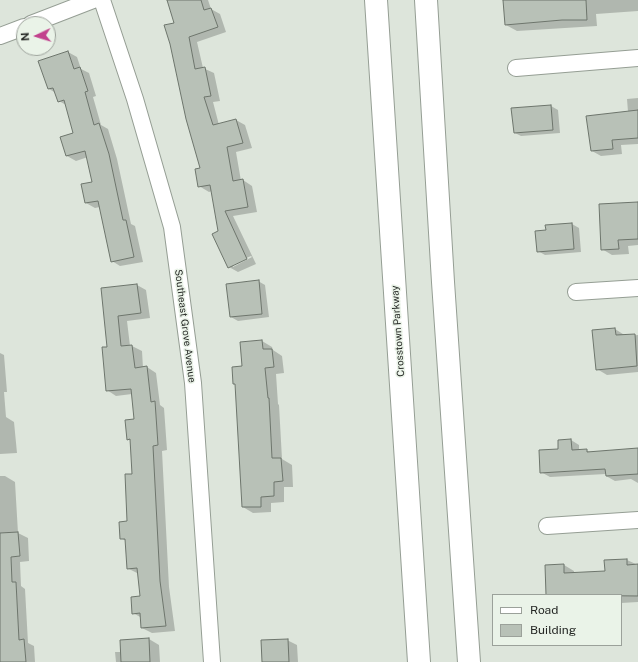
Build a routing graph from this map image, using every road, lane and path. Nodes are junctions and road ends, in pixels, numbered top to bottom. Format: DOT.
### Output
graph roads {
  1 [pos="93,0"];
  2 [pos="102,0"];
  3 [pos="376,0"];
  4 [pos="426,0"];
  5 [pos="52,16"];
  6 [pos="16,29"];
  7 [pos="0,36"];
  8 [pos="638,58"];
  9 [pos="516,68"];
  10 [pos="638,288"];
  11 [pos="576,292"];
  12 [pos="638,520"];
  13 [pos="547,526"];
  14 [pos="212,662"];
  15 [pos="419,662"];
  16 [pos="469,662"];
  1 -- 5 [label="street"];
  2 -- 14 [label="street, Southeast Grove Avenue"];
  3 -- 15 [label="main road, Crosstown Parkway"];
  4 -- 16 [label="main road"];
  6 -- 7 [label="street"];
  8 -- 9 [label="street"];
  10 -- 11 [label="street"];
  12 -- 13 [label="street"];
}
